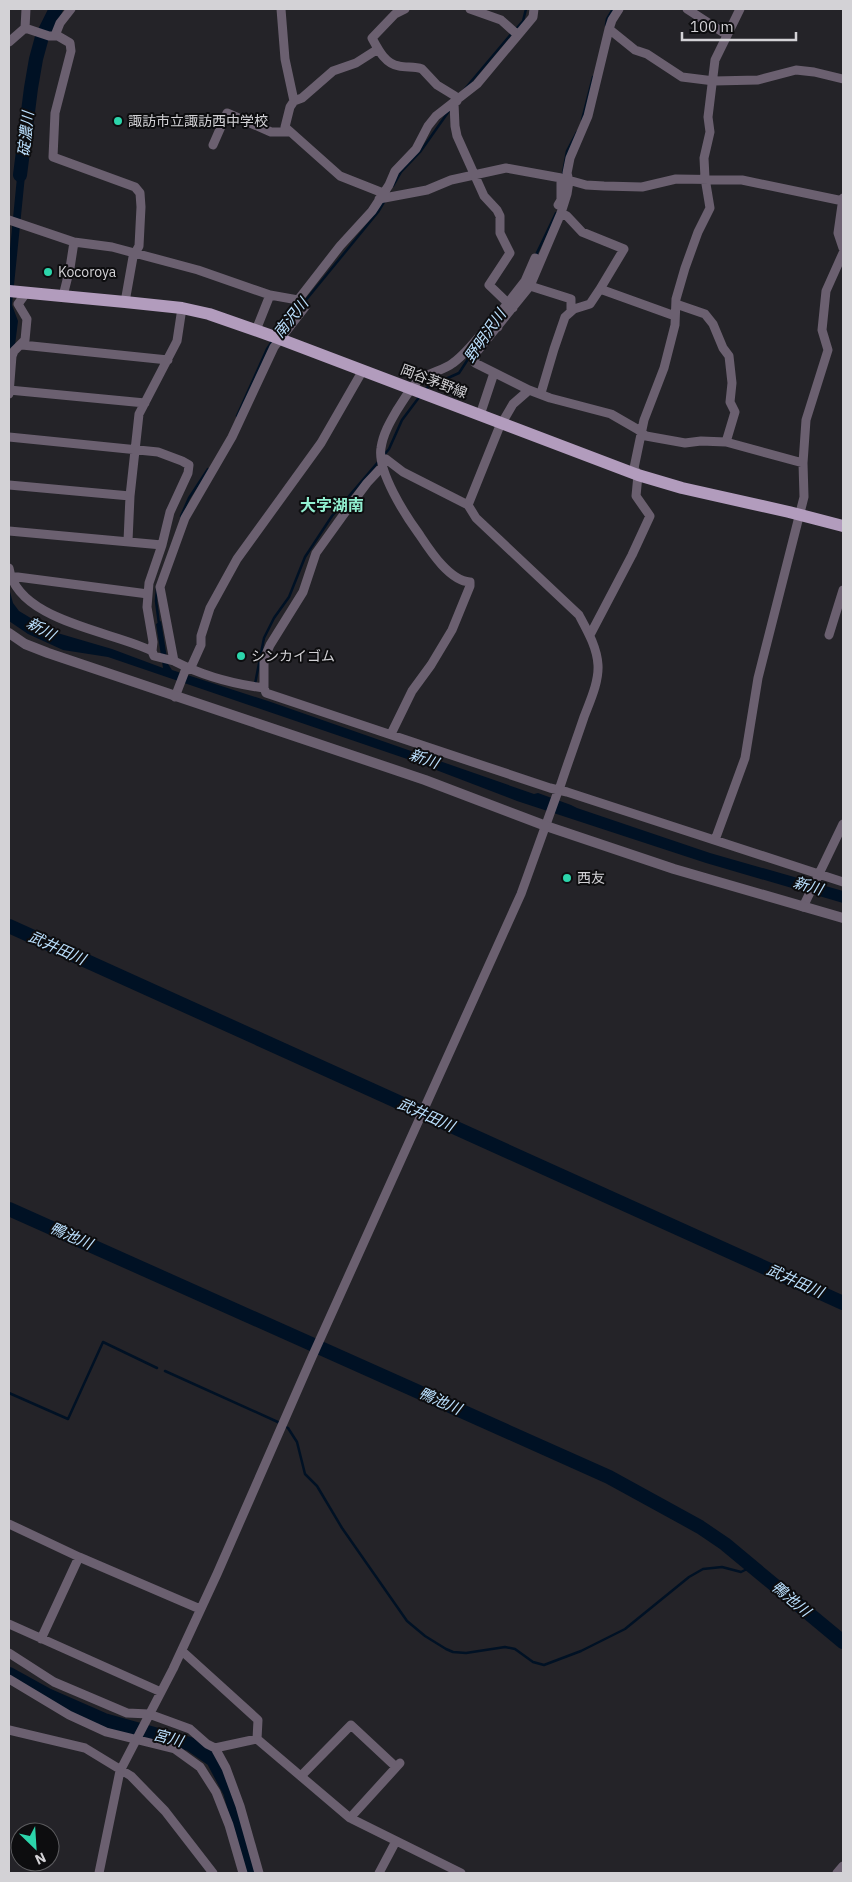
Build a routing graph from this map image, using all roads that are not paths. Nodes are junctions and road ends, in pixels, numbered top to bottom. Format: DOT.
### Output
graph roads {
  1 [pos="26,9"];
  2 [pos="71,9"];
  3 [pos="281,9"];
  4 [pos="405,9"];
  5 [pos="470,9"];
  6 [pos="534,9"];
  7 [pos="619,9"];
  8 [pos="687,9"];
  9 [pos="740,9"];
  10 [pos="25,28"];
  11 [pos="609,29"];
  12 [pos="518,35"];
  13 [pos="727,35"];
  14 [pos="53,36"];
  15 [pos="9,42"];
  16 [pos="378,49"];
  17 [pos="843,79"];
  18 [pos="714,82"];
  19 [pos="294,101"];
  20 [pos="455,102"];
  21 [pos="290,132"];
  22 [pos="212,145"];
  23 [pos="476,174"];
  24 [pos="705,178"];
  25 [pos="565,179"];
  26 [pos="381,196"];
  27 [pos="843,200"];
  28 [pos="561,212"];
  29 [pos="10,220"];
  30 [pos="74,242"];
  31 [pos="843,248"];
  32 [pos="135,252"];
  33 [pos="530,286"];
  34 [pos="600,289"];
  35 [pos="17,292"];
  36 [pos="270,295"];
  37 [pos="62,296"];
  38 [pos="298,300"];
  39 [pos="125,302"];
  40 [pos="676,304"];
  41 [pos="510,305"];
  42 [pos="182,308"];
  43 [pos="571,311"];
  44 [pos="675,316"];
  45 [pos="496,324"];
  46 [pos="256,330"];
  47 [pos="280,339"];
  48 [pos="22,345"];
  49 [pos="168,360"];
  50 [pos="364,370"];
  51 [pos="494,373"];
  52 [pos="9,390"];
  53 [pos="529,390"];
  54 [pos="419,392"];
  55 [pos="541,393"];
  56 [pos="9,394"];
  57 [pos="145,403"];
  58 [pos="480,415"];
  59 [pos="503,423"];
  60 [pos="642,432"];
  61 [pos="9,436"];
  62 [pos="726,442"];
  63 [pos="135,449"];
  64 [pos="803,463"];
  65 [pos="382,468"];
  66 [pos="638,475"];
  67 [pos="9,485"];
  68 [pos="130,496"];
  69 [pos="468,505"];
  70 [pos="798,515"];
  71 [pos="843,526"];
  72 [pos="9,531"];
  73 [pos="128,541"];
  74 [pos="162,545"];
  75 [pos="9,572"];
  76 [pos="843,590"];
  77 [pos="148,594"];
  78 [pos="9,633"];
  79 [pos="590,635"];
  80 [pos="829,635"];
  81 [pos="152,651"];
  82 [pos="174,661"];
  83 [pos="187,670"];
  84 [pos="264,688"];
  85 [pos="176,693"];
  86 [pos="391,734"];
  87 [pos="558,792"];
  88 [pos="547,822"];
  89 [pos="843,824"];
  90 [pos="716,840"];
  91 [pos="818,876"];
  92 [pos="843,882"];
  93 [pos="805,903"];
  94 [pos="843,918"];
  95 [pos="9,1524"];
  96 [pos="79,1557"];
  97 [pos="200,1609"];
  98 [pos="9,1624"];
  99 [pos="41,1639"];
  100 [pos="182,1651"];
  101 [pos="9,1653"];
  102 [pos="9,1679"];
  103 [pos="161,1692"];
  104 [pos="149,1714"];
  105 [pos="9,1730"];
  106 [pos="137,1739"];
  107 [pos="256,1739"];
  108 [pos="215,1748"];
  109 [pos="120,1771"];
  110 [pos="301,1776"];
  111 [pos="350,1818"];
  112 [pos="396,1842"];
  113 [pos="843,1866"];
  114 [pos="99,1873"];
  115 [pos="213,1873"];
  116 [pos="244,1873"];
  117 [pos="259,1873"];
  118 [pos="379,1873"];
  119 [pos="461,1873"];
  120 [pos="837,1873"];
  1 -- 10 [label="street"];
  2 -- 14 [label="street"];
  3 -- 19 [label="street"];
  4 -- 16 [label="street"];
  5 -- 12 [label="street"];
  6 -- 12 [label="street"];
  7 -- 11 [label="street"];
  8 -- 13 [label="street"];
  9 -- 13 [label="street"];
  10 -- 14 [label="street"];
  10 -- 15 [label="street"];
  11 -- 18 [label="street"];
  11 -- 25 [label="street"];
  12 -- 20 [label="street"];
  13 -- 18 [label="street"];
  14 -- 32 [label="street"];
  16 -- 19 [label="street"];
  16 -- 20 [label="street"];
  17 -- 18 [label="street"];
  18 -- 24 [label="street"];
  19 -- 21 [label="street"];
  20 -- 23 [label="street"];
  20 -- 26 [label="street"];
  21 -- 22 [label="street"];
  21 -- 26 [label="street"];
  23 -- 25 [label="street"];
  23 -- 26 [label="street"];
  23 -- 41 [label="street"];
  24 -- 25 [label="street"];
  24 -- 27 [label="street"];
  24 -- 40 [label="street"];
  25 -- 28 [label="street"];
  25 -- 41 [label="street"];
  26 -- 38 [label="street"];
  27 -- 31 [label="street"];
  28 -- 33 [label="street"];
  28 -- 34 [label="street"];
  29 -- 30 [label="street"];
  30 -- 32 [label="street"];
  30 -- 37 [label="street"];
  31 -- 64 [label="street"];
  32 -- 36 [label="street"];
  32 -- 39 [label="street"];
  33 -- 41 [label="street"];
  33 -- 43 [label="street"];
  34 -- 43 [label="street"];
  34 -- 44 [label="street"];
  35 -- 37 [label="main road, 岡谷茅野線"];
  35 -- 48 [label="street"];
  36 -- 38 [label="street"];
  36 -- 46 [label="street"];
  37 -- 39 [label="main road, 岡谷茅野線"];
  38 -- 47 [label="street"];
  39 -- 42 [label="main road, 岡谷茅野線"];
  40 -- 44 [label="street"];
  40 -- 62 [label="street"];
  41 -- 45 [label="street"];
  42 -- 46 [label="main road, 岡谷茅野線"];
  42 -- 49 [label="street"];
  43 -- 55 [label="street"];
  44 -- 60 [label="street"];
  45 -- 51 [label="street"];
  45 -- 54 [label="street"];
  46 -- 47 [label="main road, 岡谷茅野線"];
  47 -- 50 [label="main road, 岡谷茅野線"];
  47 -- 82 [label="street"];
  48 -- 49 [label="street"];
  48 -- 52 [label="street"];
  49 -- 57 [label="street"];
  50 -- 54 [label="main road, 岡谷茅野線"];
  50 -- 83 [label="street"];
  51 -- 53 [label="street"];
  51 -- 58 [label="street"];
  52 -- 56 [label="street"];
  52 -- 57 [label="street"];
  53 -- 55 [label="street"];
  53 -- 59 [label="street"];
  54 -- 58 [label="main road, 岡谷茅野線"];
  54 -- 65 [label="street"];
  55 -- 60 [label="street"];
  57 -- 63 [label="street"];
  58 -- 59 [label="main road, 岡谷茅野線"];
  59 -- 66 [label="main road, 岡谷茅野線"];
  59 -- 69 [label="street"];
  60 -- 62 [label="street"];
  60 -- 66 [label="street"];
  61 -- 63 [label="street"];
  62 -- 64 [label="street"];
  63 -- 68 [label="street"];
  63 -- 74 [label="street"];
  64 -- 70 [label="street"];
  65 -- 69 [label="street"];
  65 -- 84 [label="street"];
  65 -- 86 [label="street"];
  66 -- 70 [label="main road, 岡谷茅野線"];
  66 -- 79 [label="street"];
  67 -- 68 [label="street"];
  68 -- 73 [label="street"];
  69 -- 79 [label="street"];
  70 -- 71 [label="main road, 岡谷茅野線"];
  70 -- 90 [label="street"];
  72 -- 73 [label="street"];
  73 -- 74 [label="street"];
  74 -- 77 [label="street"];
  75 -- 77 [label="street"];
  75 -- 81 [label="street"];
  76 -- 80 [label="street"];
  77 -- 81 [label="street"];
  78 -- 85 [label="street"];
  79 -- 87 [label="street"];
  81 -- 82 [label="street"];
  82 -- 83 [label="street"];
  83 -- 84 [label="street"];
  83 -- 85 [label="street"];
  84 -- 86 [label="street"];
  85 -- 88 [label="street"];
  86 -- 87 [label="street"];
  87 -- 88 [label="street"];
  87 -- 90 [label="street"];
  88 -- 93 [label="street"];
  88 -- 97 [label="street"];
  89 -- 91 [label="street"];
  90 -- 91 [label="street"];
  91 -- 92 [label="street"];
  91 -- 93 [label="street"];
  93 -- 94 [label="street"];
  95 -- 96 [label="street"];
  96 -- 97 [label="street"];
  96 -- 99 [label="street"];
  97 -- 100 [label="street"];
  98 -- 99 [label="street"];
  99 -- 103 [label="street"];
  100 -- 103 [label="street"];
  100 -- 107 [label="street"];
  101 -- 104 [label="street"];
  102 -- 106 [label="street"];
  103 -- 104 [label="street"];
  104 -- 106 [label="street"];
  104 -- 108 [label="street"];
  105 -- 109 [label="street"];
  106 -- 109 [label="street"];
  106 -- 116 [label="street"];
  107 -- 108 [label="street"];
  107 -- 110 [label="street"];
  108 -- 117 [label="street"];
  109 -- 114 [label="street"];
  109 -- 115 [label="street"];
  110 -- 111 [label="street"];
  110 -- 111 [label="street"];
  111 -- 112 [label="street"];
  112 -- 118 [label="street"];
  112 -- 119 [label="street"];
  113 -- 120 [label="street"];
}
